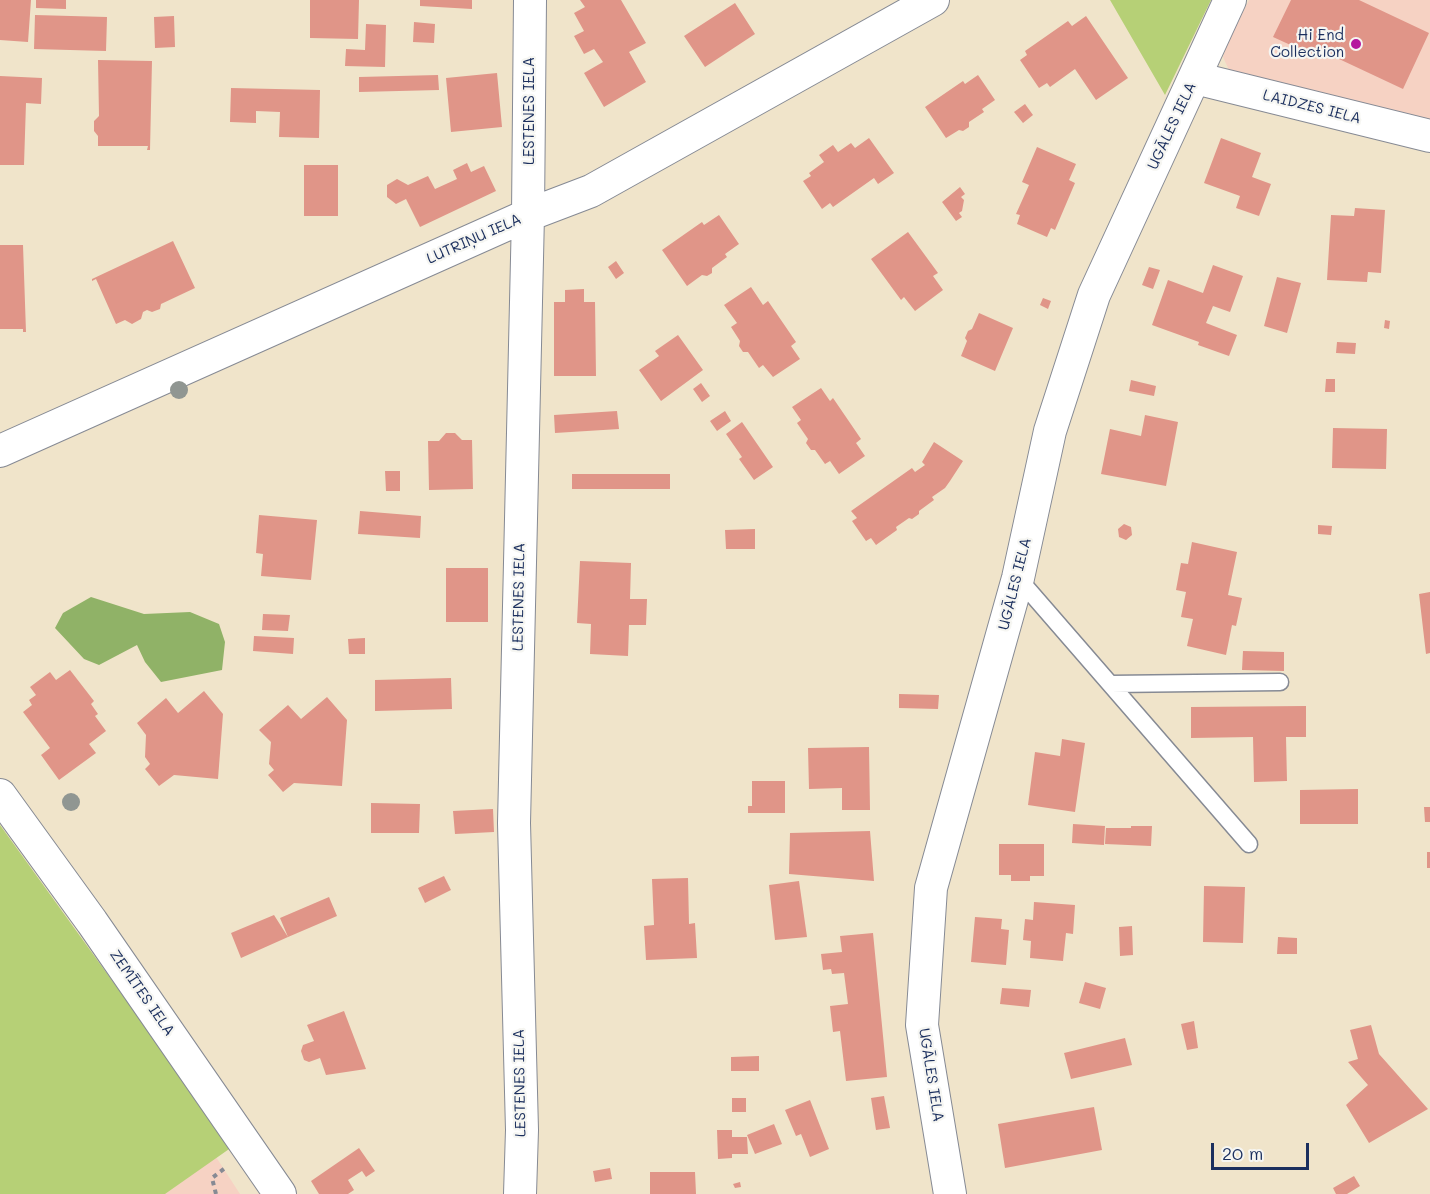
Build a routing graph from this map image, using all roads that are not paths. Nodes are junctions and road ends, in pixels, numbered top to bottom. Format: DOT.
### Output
graph roads {
  1 [pos="530,0"];
  2 [pos="933,0"];
  3 [pos="1230,0"];
  4 [pos="1195,78"];
  5 [pos="1430,136"];
  6 [pos="528,215"];
  7 [pos="0,451"];
  8 [pos="1018,579"];
  9 [pos="1280,682"];
  10 [pos="1111,684"];
  11 [pos="0,795"];
  12 [pos="1249,844"];
  13 [pos="280,1194"];
  14 [pos="520,1194"];
  15 [pos="950,1194"];
  1 -- 6 [label="street, LESTENES IELA"];
  2 -- 6 [label="street, LUTRIŅU IELA"];
  3 -- 4 [label="street, UGĀLES IELA"];
  4 -- 5 [label="street, LAIDZES IELA"];
  4 -- 8 [label="street, UGĀLES IELA"];
  6 -- 7 [label="street, LUTRIŅU IELA"];
  6 -- 14 [label="street, LESTENES IELA"];
  8 -- 10 [label="lane"];
  8 -- 15 [label="street, UGĀLES IELA"];
  9 -- 10 [label="lane"];
  10 -- 12 [label="lane"];
  11 -- 13 [label="street, ZEMĪTES IELA"];
}
